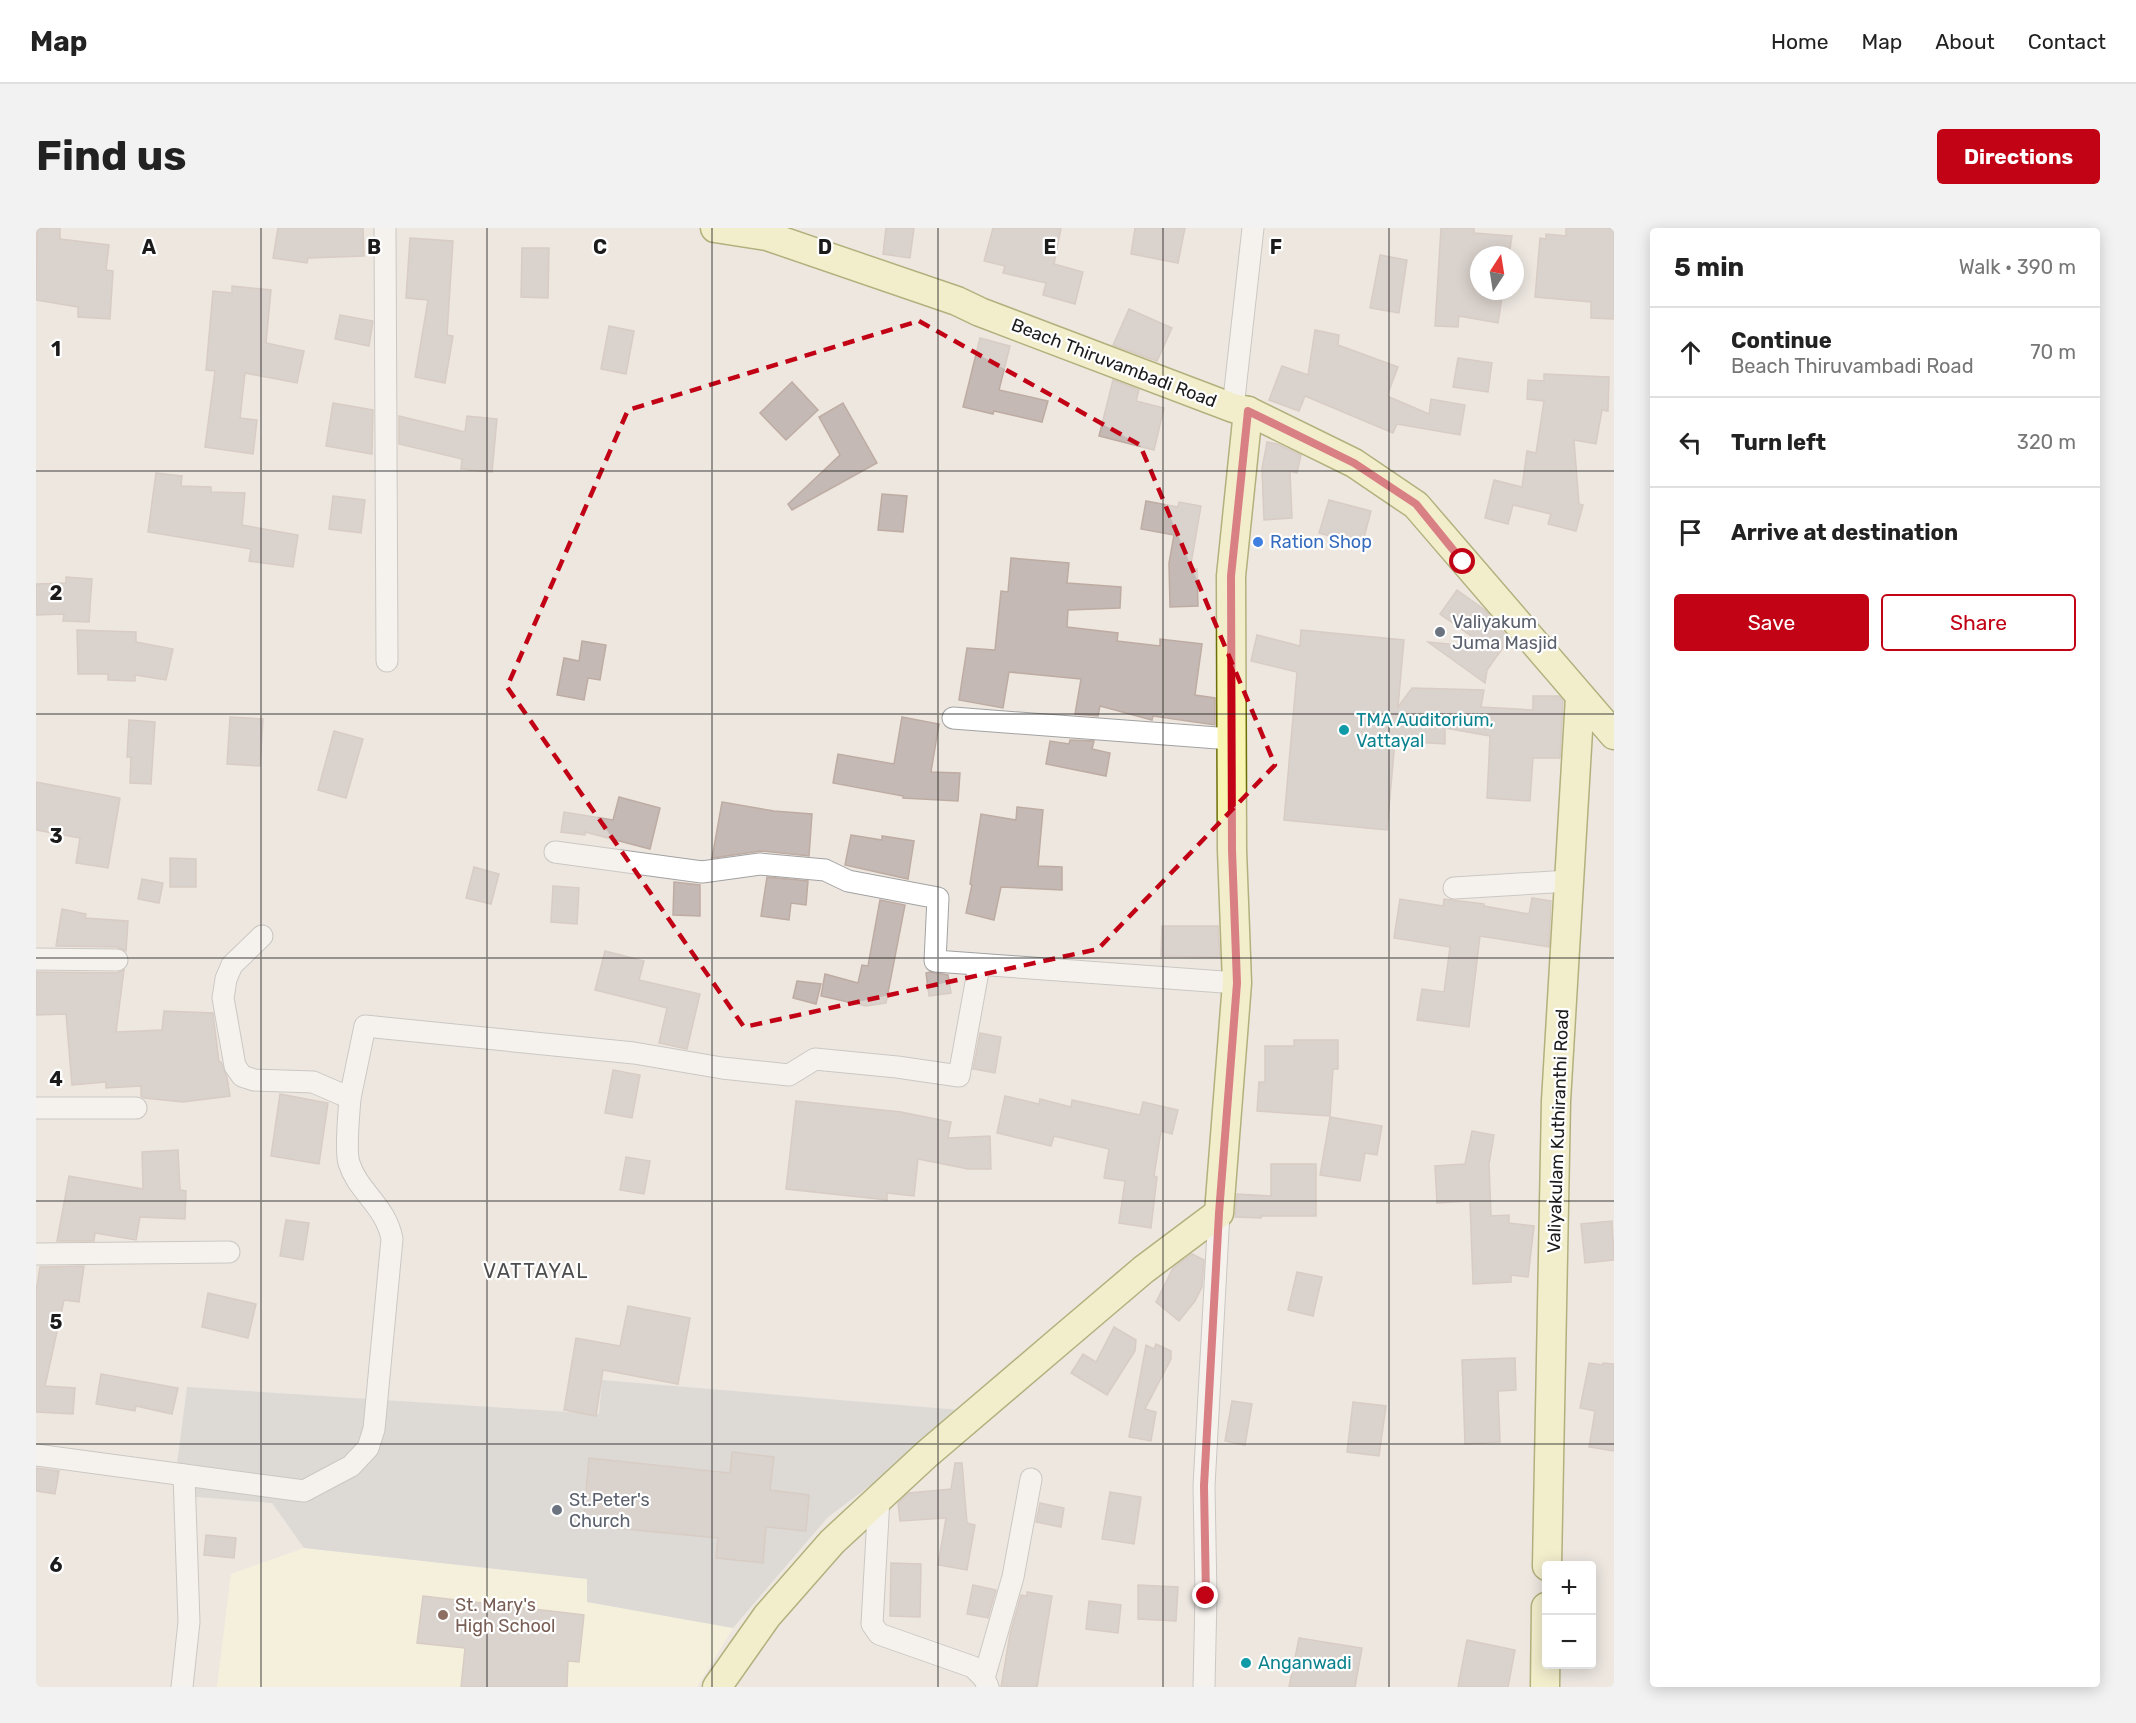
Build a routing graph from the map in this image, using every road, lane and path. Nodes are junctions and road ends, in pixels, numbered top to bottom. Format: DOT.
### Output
graph roads {
  1 [pos="385,228"];
  2 [pos="715,228"];
  3 [pos="1253,228"];
  4 [pos="759,231"];
  5 [pos="1240,410"];
  6 [pos="387,661"];
  7 [pos="1580,697"];
  8 [pos="953,718"];
  9 [pos="1614,735"];
  10 [pos="1231,739"];
  11 [pos="555,852"];
  12 [pos="1569,881"];
  13 [pos="1454,888"];
  14 [pos="262,936"];
  15 [pos="36,959"];
  16 [pos="117,960"];
  17 [pos="979,966"];
  18 [pos="1237,983"];
  19 [pos="350,1098"];
  20 [pos="36,1108"];
  21 [pos="136,1108"];
  22 [pos="1219,1213"];
  23 [pos="229,1252"];
  24 [pos="36,1254"];
  25 [pos="36,1455"];
  26 [pos="184,1475"];
  27 [pos="1031,1479"];
  28 [pos="879,1498"];
  29 [pos="1547,1561"];
  30 [pos="1546,1615"];
  31 [pos="986,1682"];
  32 [pos="182,1687"];
  33 [pos="717,1687"];
  34 [pos="1204,1687"];
  35 [pos="1545,1687"];
  1 -- 6 [label="street"];
  2 -- 4 [label="street, Beach Thiruvambadi Road"];
  3 -- 5 [label="street"];
  4 -- 5 [label="street, Beach Thiruvambadi Road"];
  5 -- 7 [label="street, Beach Thiruvambadi Road"];
  5 -- 10 [label="street"];
  7 -- 9 [label="street, Beach Thiruvambadi Road"];
  7 -- 12 [label="street, Valiyakulam Kuthiranthi Road"];
  8 -- 10 [label="street"];
  10 -- 18 [label="street"];
  11 -- 17 [label="street"];
  12 -- 13 [label="street"];
  12 -- 29 [label="street, Valiyakulam Kuthiranthi Road"];
  14 -- 19 [label="street"];
  15 -- 16 [label="street"];
  17 -- 18 [label="street"];
  17 -- 19 [label="street"];
  18 -- 22 [label="street"];
  19 -- 26 [label="street"];
  20 -- 21 [label="street"];
  22 -- 28 [label="street"];
  22 -- 34 [label="street"];
  23 -- 24 [label="street"];
  25 -- 26 [label="street"];
  26 -- 32 [label="street"];
  27 -- 31 [label="street"];
  28 -- 31 [label="street"];
  28 -- 33 [label="street"];
  30 -- 35 [label="street"];
}
